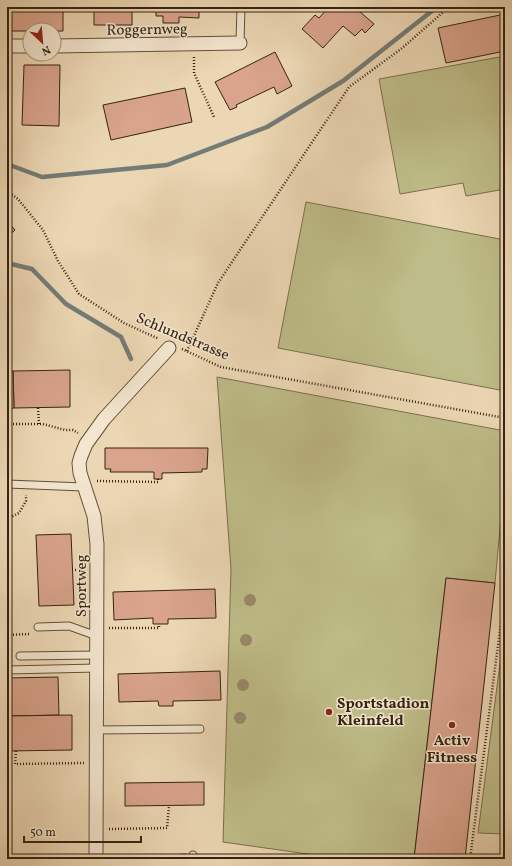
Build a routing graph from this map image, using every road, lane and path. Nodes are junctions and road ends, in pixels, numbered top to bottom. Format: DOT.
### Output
graph roads {
  1 [pos="241,7"];
  2 [pos="449,7"];
  3 [pos="193,44"];
  4 [pos="240,44"];
  5 [pos="7,46"];
  6 [pos="22,46"];
  7 [pos="62,46"];
  8 [pos="214,117"];
  9 [pos="7,191"];
  10 [pos="170,345"];
  11 [pos="187,351"];
  12 [pos="38,408"];
  13 [pos="505,418"];
  14 [pos="7,424"];
  15 [pos="39,424"];
  16 [pos="73,430"];
  17 [pos="158,479"];
  18 [pos="7,484"];
  19 [pos="26,484"];
  20 [pos="83,484"];
  21 [pos="7,519"];
  22 [pos="505,592"];
  23 [pos="159,624"];
  24 [pos="38,627"];
  25 [pos="97,632"];
  26 [pos="7,635"];
  27 [pos="20,656"];
  28 [pos="97,662"];
  29 [pos="7,670"];
  30 [pos="200,728"];
  31 [pos="96,730"];
  32 [pos="16,751"];
  33 [pos="96,762"];
  34 [pos="169,806"];
  35 [pos="104,829"];
  36 [pos="96,859"];
  37 [pos="470,859"];
  1 -- 4 [label="lane"];
  2 -- 11 [label="path"];
  3 -- 4 [label="street, Roggernweg"];
  3 -- 7 [label="street, Roggernweg"];
  3 -- 8 [label="path"];
  5 -- 6 [label="street"];
  9 -- 10 [label="path, Schlundstrasse"];
  10 -- 11 [label="path, Schlundstrasse"];
  10 -- 20 [label="street, Sportweg"];
  11 -- 13 [label="path, Schlundstrasse"];
  12 -- 15 [label="path"];
  14 -- 15 [label="path"];
  15 -- 16 [label="path"];
  17 -- 20 [label="path"];
  18 -- 19 [label="lane"];
  19 -- 20 [label="lane"];
  19 -- 21 [label="path"];
  20 -- 25 [label="street, Sportweg"];
  22 -- 37 [label="path"];
  23 -- 25 [label="path"];
  24 -- 25 [label="lane"];
  24 -- 26 [label="path"];
  25 -- 28 [label="street, Sportweg"];
  27 -- 28 [label="lane"];
  28 -- 29 [label="lane"];
  28 -- 31 [label="street, Sportweg"];
  30 -- 31 [label="lane"];
  31 -- 33 [label="street, Sportweg"];
  32 -- 33 [label="path"];
  33 -- 36 [label="street, Sportweg"];
  34 -- 35 [label="path"];
}
